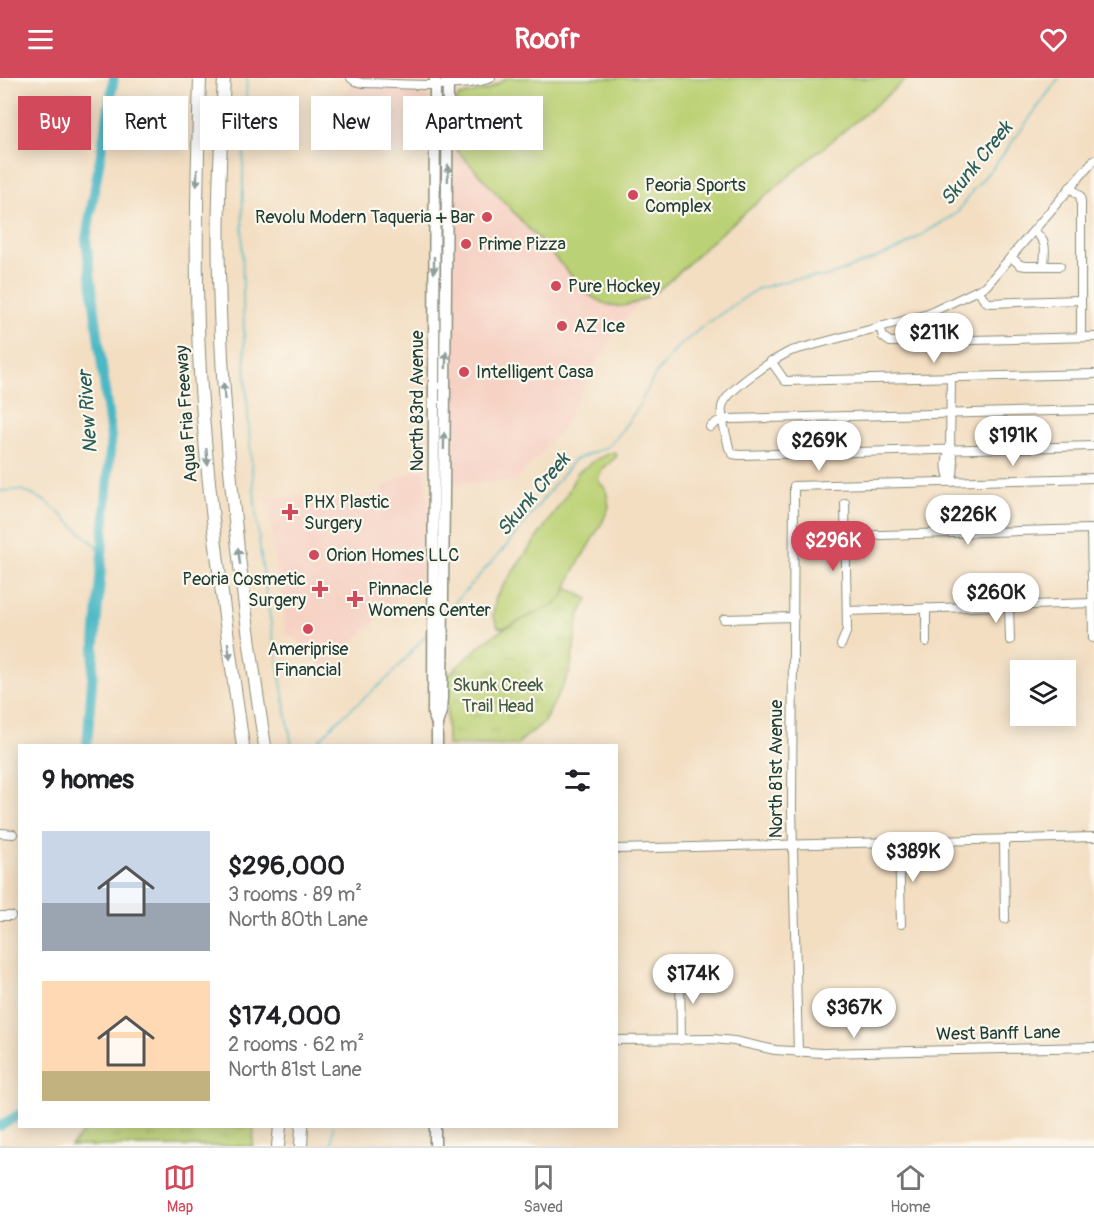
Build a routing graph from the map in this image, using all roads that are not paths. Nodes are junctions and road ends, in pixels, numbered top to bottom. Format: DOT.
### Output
graph roads {
  1 [pos="200,78"];
  2 [pos="225,78"];
  3 [pos="491,78"];
  4 [pos="352,79"];
  5 [pos="435,81"];
  6 [pos="448,81"];
  7 [pos="1094,160"];
  8 [pos="1070,188"];
  9 [pos="1034,231"];
  10 [pos="1011,257"];
  11 [pos="1044,266"];
  12 [pos="1060,266"];
  13 [pos="979,290"];
  14 [pos="1080,300"];
  15 [pos="880,326"];
  16 [pos="1094,337"];
  17 [pos="1080,338"];
  18 [pos="771,361"];
  19 [pos="1094,374"];
  20 [pos="951,377"];
  21 [pos="1094,410"];
  22 [pos="951,414"];
  23 [pos="723,420"];
  24 [pos="710,427"];
  25 [pos="1094,446"];
  26 [pos="950,450"];
  27 [pos="1094,478"];
  28 [pos="951,482"];
  29 [pos="845,502"];
  30 [pos="845,536"];
  31 [pos="1093,565"];
  32 [pos="438,566"];
  33 [pos="1092,603"];
  34 [pos="1009,607"];
  35 [pos="926,608"];
  36 [pos="847,611"];
  37 [pos="794,617"];
  38 [pos="724,619"];
  39 [pos="1093,638"];
  40 [pos="1010,640"];
  41 [pos="926,642"];
  42 [pos="841,645"];
  43 [pos="243,744"];
  44 [pos="265,744"];
  45 [pos="437,744"];
  46 [pos="0,833"];
  47 [pos="13,834"];
  48 [pos="1094,837"];
  49 [pos="1004,839"];
  50 [pos="898,842"];
  51 [pos="793,844"];
  52 [pos="618,849"];
  53 [pos="0,916"];
  54 [pos="11,916"];
  55 [pos="1005,919"];
  56 [pos="901,924"];
  57 [pos="680,970"];
  58 [pos="618,1040"];
  59 [pos="681,1040"];
  60 [pos="1094,1047"];
  61 [pos="798,1053"];
  62 [pos="280,1128"];
  63 [pos="302,1128"];
  64 [pos="435,1128"];
  65 [pos="278,1146"];
  66 [pos="301,1146"];
  67 [pos="435,1146"];
  1 -- 43 [label="highway, Agua Fria Freeway, one-way"];
  44 -- 2 [label="highway, one-way"];
  3 -- 6 [label="street"];
  4 -- 5 [label="street"];
  5 -- 6 [label="street"];
  5 -- 32 [label="main road, North 83rd Avenue, one-way"];
  32 -- 6 [label="main road, North 83rd Avenue, one-way"];
  7 -- 8 [label="street"];
  8 -- 9 [label="street"];
  8 -- 14 [label="street"];
  9 -- 10 [label="street"];
  9 -- 11 [label="street"];
  10 -- 11 [label="street"];
  10 -- 13 [label="street"];
  11 -- 12 [label="street"];
  13 -- 14 [label="street"];
  13 -- 15 [label="street"];
  14 -- 17 [label="street"];
  15 -- 17 [label="street"];
  15 -- 18 [label="street"];
  16 -- 17 [label="street"];
  18 -- 20 [label="street"];
  18 -- 23 [label="street"];
  19 -- 20 [label="street"];
  20 -- 22 [label="street"];
  21 -- 22 [label="street"];
  22 -- 23 [label="street"];
  22 -- 26 [label="street"];
  23 -- 24 [label="street"];
  23 -- 26 [label="street"];
  25 -- 26 [label="street"];
  26 -- 28 [label="street"];
  27 -- 28 [label="street"];
  28 -- 37 [label="street, North 81st Avenue"];
  29 -- 30 [label="street"];
  30 -- 31 [label="street"];
  30 -- 36 [label="street"];
  31 -- 33 [label="street"];
  32 -- 45 [label="main road, North 83rd Avenue"];
  33 -- 34 [label="street"];
  33 -- 39 [label="street"];
  34 -- 35 [label="street"];
  34 -- 40 [label="street"];
  35 -- 36 [label="street"];
  35 -- 41 [label="street"];
  36 -- 42 [label="street"];
  37 -- 38 [label="street"];
  37 -- 51 [label="street, North 81st Avenue"];
  46 -- 47 [label="street"];
  48 -- 49 [label="street"];
  49 -- 50 [label="street"];
  49 -- 55 [label="street"];
  50 -- 51 [label="street"];
  50 -- 56 [label="street"];
  51 -- 52 [label="street"];
  51 -- 61 [label="street, North 81st Avenue"];
  53 -- 54 [label="street"];
  57 -- 59 [label="street"];
  58 -- 59 [label="street, West Banff Lane"];
  59 -- 61 [label="street, West Banff Lane"];
  60 -- 61 [label="street, West Banff Lane"];
  62 -- 65 [label="highway"];
  63 -- 66 [label="highway"];
  64 -- 67 [label="main road"];
}
